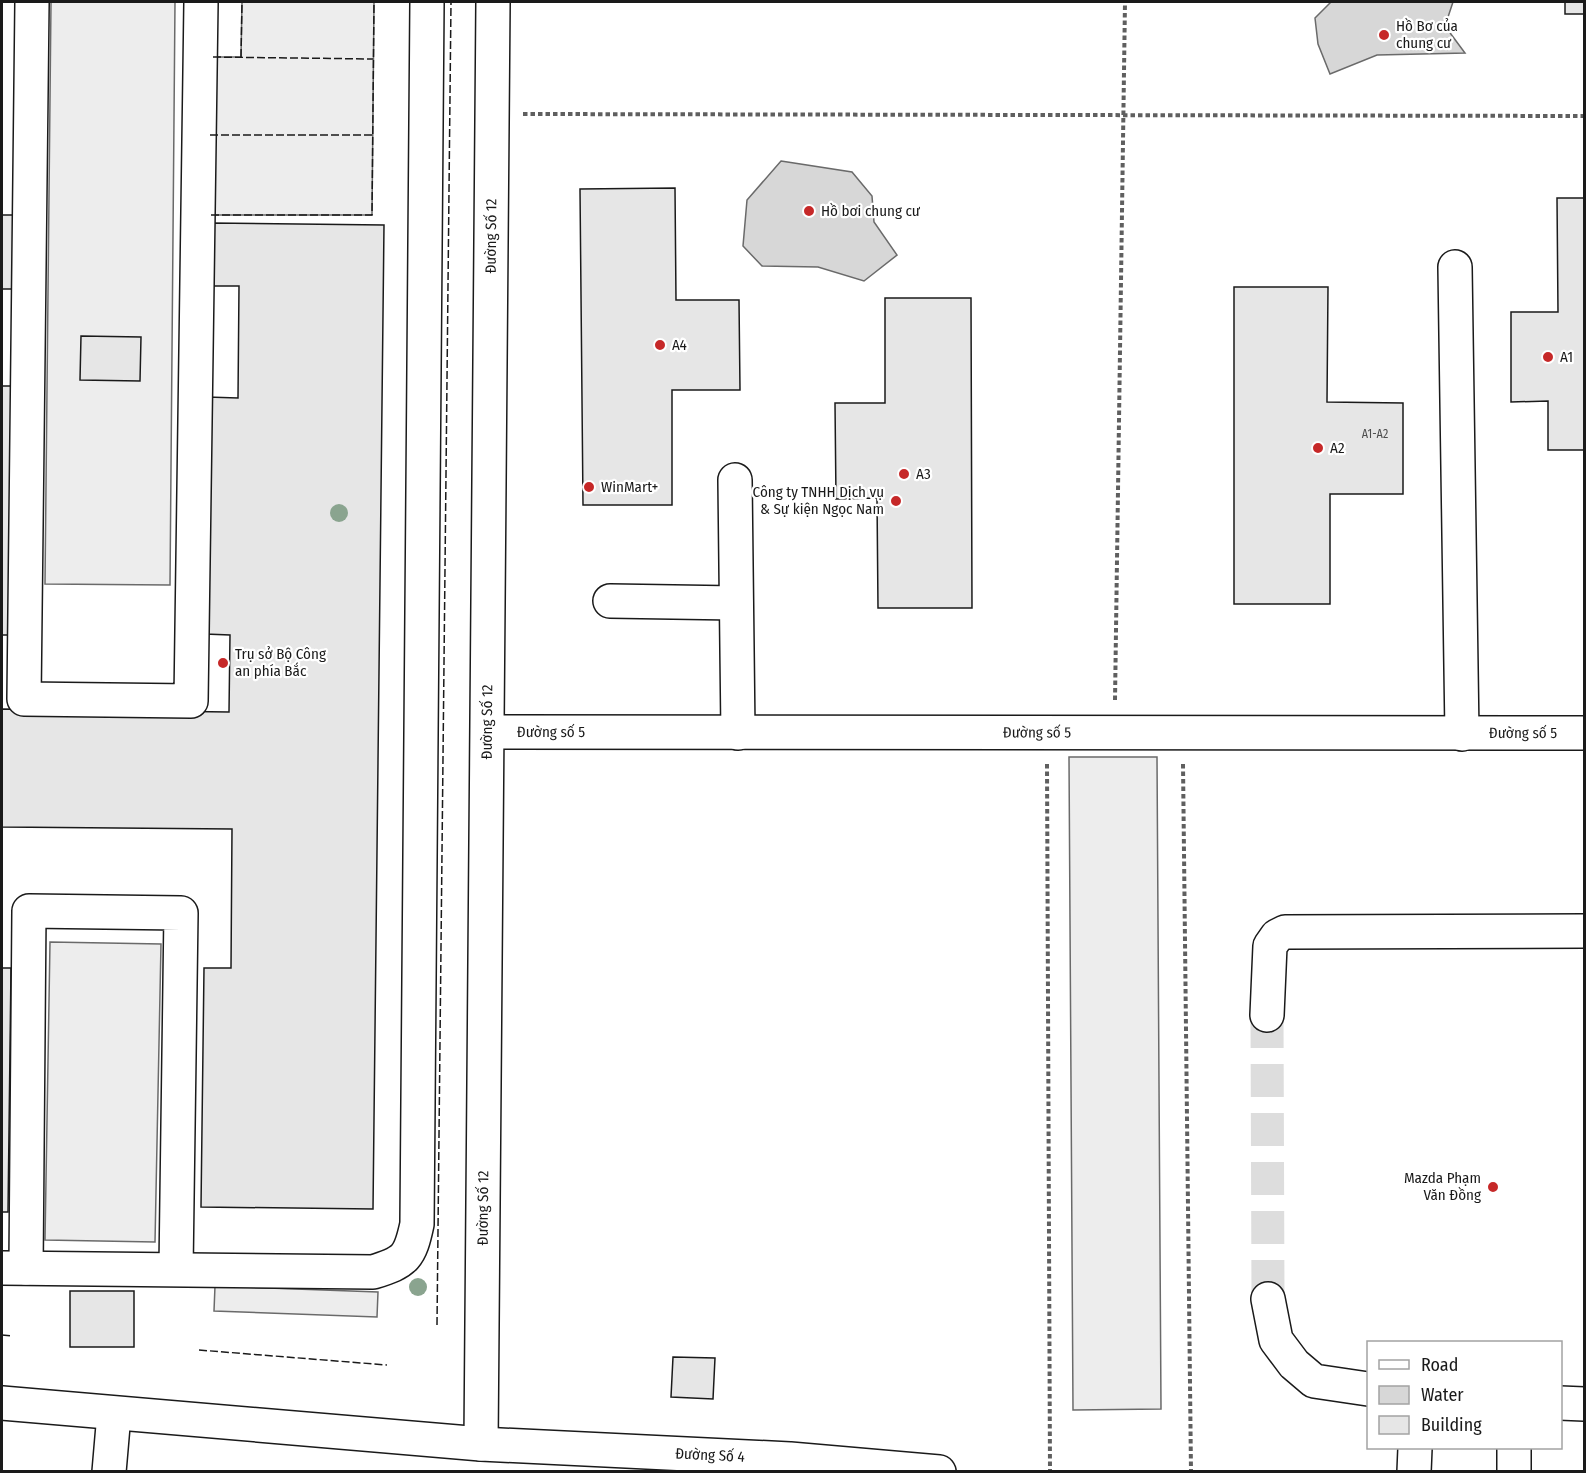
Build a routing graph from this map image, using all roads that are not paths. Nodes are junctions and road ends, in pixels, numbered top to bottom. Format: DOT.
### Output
graph roads {
  1 [pos="32,2"];
  2 [pos="201,2"];
  3 [pos="428,2"];
  4 [pos="493,2"];
  5 [pos="1455,267"];
  6 [pos="735,480"];
  7 [pos="610,601"];
  8 [pos="736,603"];
  9 [pos="489,732"];
  10 [pos="738,733"];
  11 [pos="1584,733"];
  12 [pos="1462,734"];
  13 [pos="1584,931"];
  14 [pos="1267,1015"];
  15 [pos="14,1268"];
  16 [pos="176,1269"];
  17 [pos="1268,1299"];
  18 [pos="1367,1389"];
  19 [pos="2,1403"];
  20 [pos="1562,1403"];
  21 [pos="1584,1404"];
  22 [pos="114,1414"];
  23 [pos="480,1444"];
  24 [pos="1415,1449"];
  25 [pos="1514,1449"];
  26 [pos="109,1472"];
  27 [pos="939,1472"];
  28 [pos="1414,1472"];
  29 [pos="1514,1472"];
  1 -- 2 [label="street"];
  3 -- 16 [label="street"];
  4 -- 9 [label="street, Đường Số 12"];
  5 -- 12 [label="street"];
  6 -- 8 [label="street"];
  7 -- 8 [label="street"];
  8 -- 10 [label="street"];
  9 -- 10 [label="street, Đường số 5"];
  9 -- 23 [label="street, Đường Số 12"];
  10 -- 12 [label="street, Đường số 5"];
  11 -- 12 [label="street, Đường số 5"];
  13 -- 14 [label="street"];
  15 -- 16 [label="street"];
  15 -- 16 [label="street"];
  17 -- 18 [label="street"];
  19 -- 22 [label="street, Đường Số 4"];
  20 -- 21 [label="street"];
  22 -- 23 [label="street, Đường Số 4"];
  22 -- 26 [label="street"];
  23 -- 27 [label="street, Đường Số 4"];
  24 -- 28 [label="street"];
  25 -- 29 [label="street"];
}
